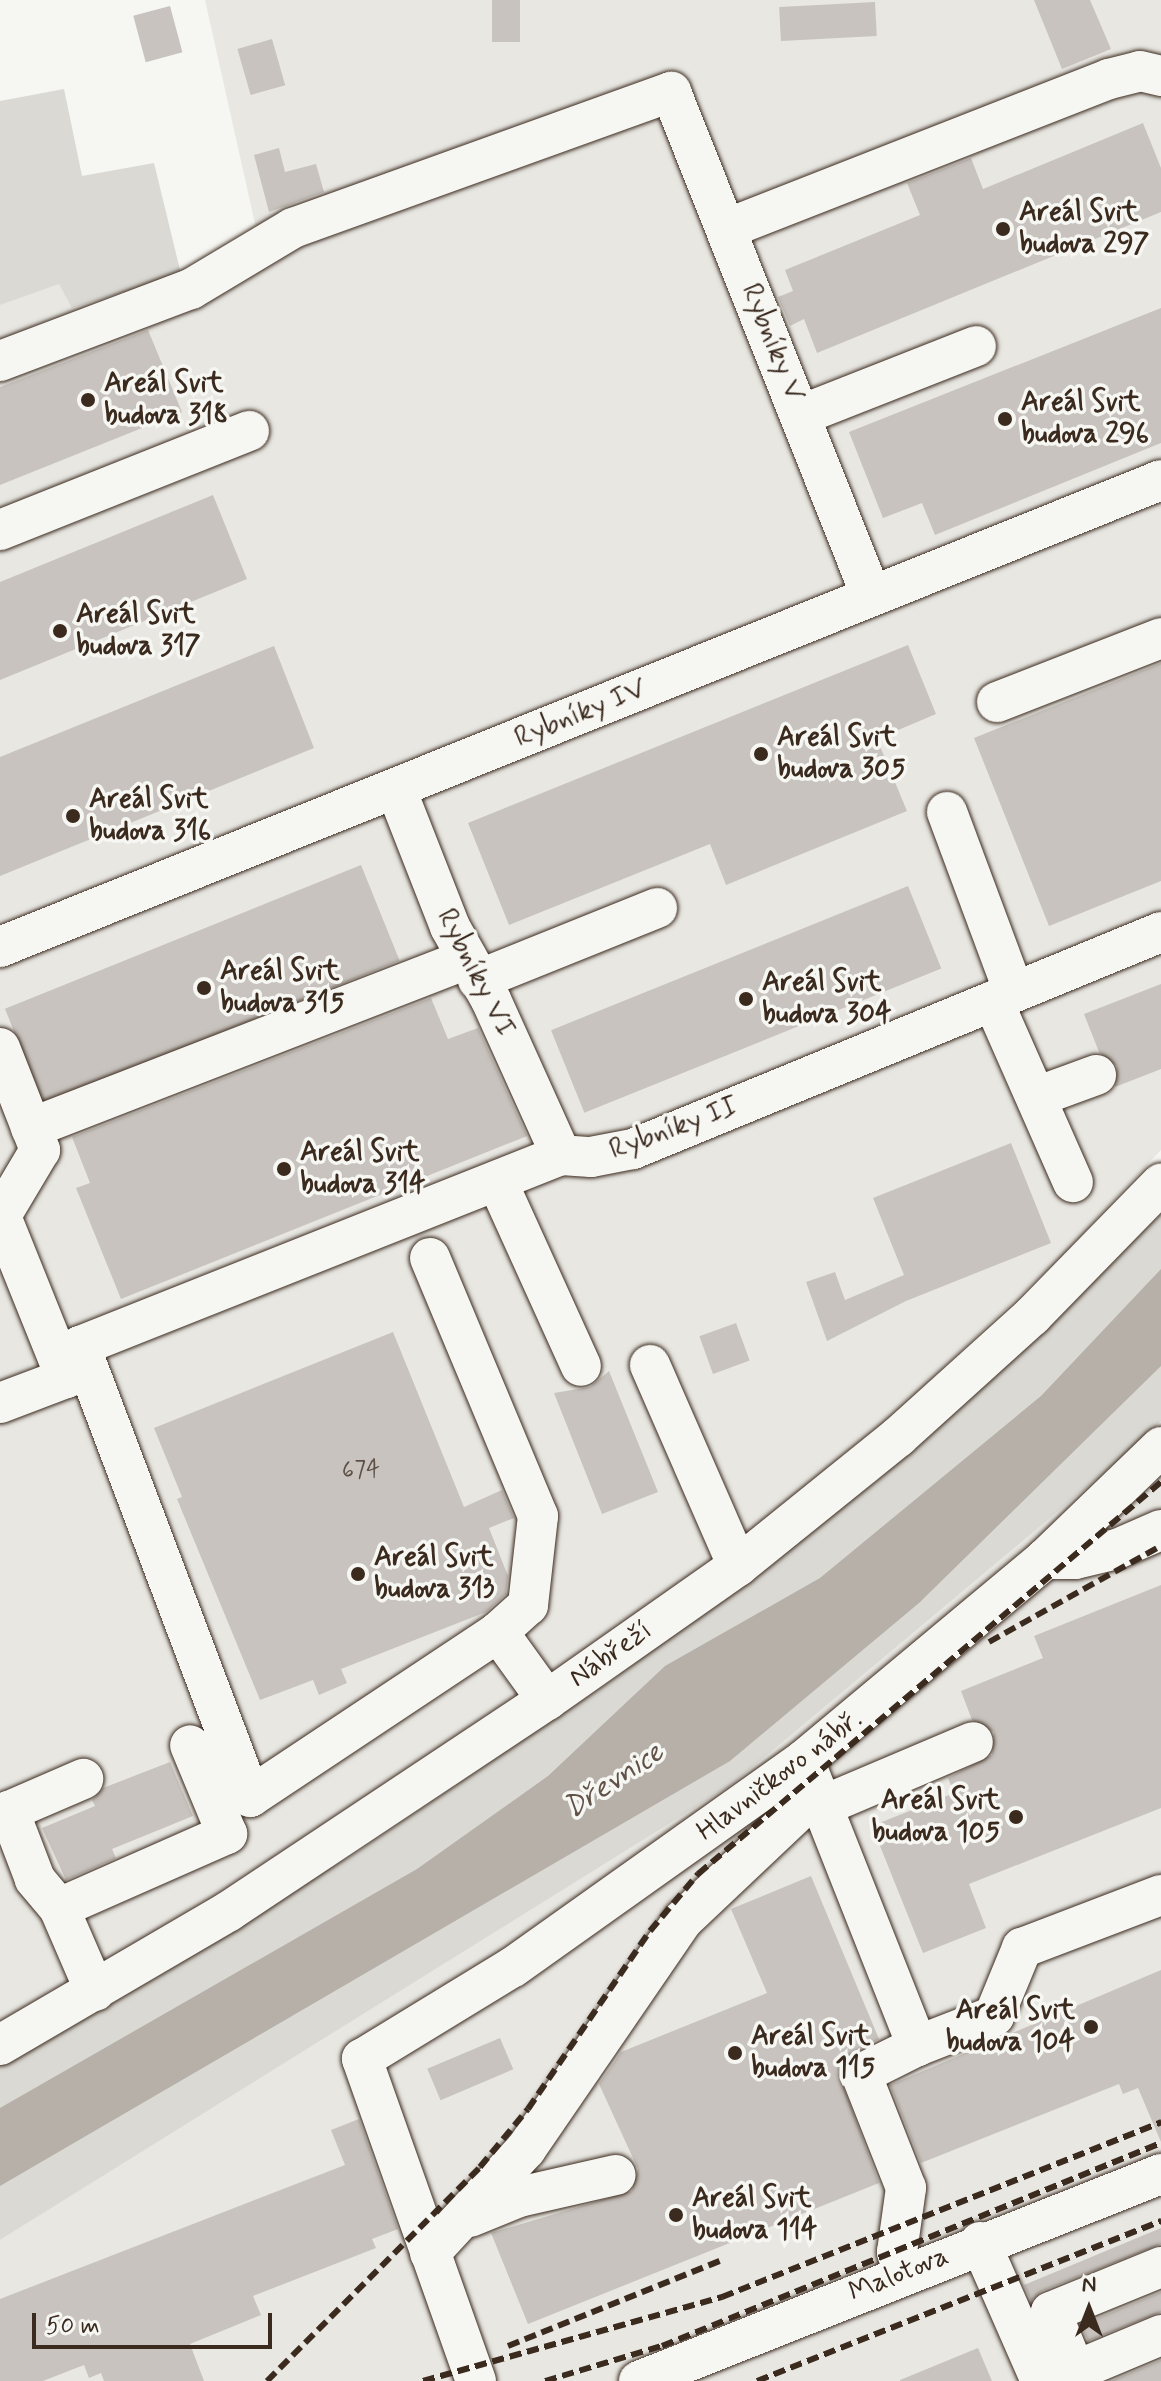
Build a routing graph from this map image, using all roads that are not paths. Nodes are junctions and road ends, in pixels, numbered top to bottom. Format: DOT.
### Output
graph roads {
  1 [pos="1161,76"];
  2 [pos="726,229"];
  3 [pos="976,346"];
  4 [pos="0,361"];
  5 [pos="801,415"];
  6 [pos="249,431"];
  7 [pos="1161,480"];
  8 [pos="0,530"];
  9 [pos="871,595"];
  10 [pos="1161,638"];
  11 [pos="997,702"];
  12 [pos="396,789"];
  13 [pos="947,812"];
  14 [pos="657,908"];
  15 [pos="1161,932"];
  16 [pos="0,947"];
  17 [pos="472,970"];
  18 [pos="1004,997"];
  19 [pos="0,1048"];
  20 [pos="1096,1075"];
  21 [pos="1036,1097"];
  22 [pos="31,1128"];
  23 [pos="561,1155"];
  24 [pos="497,1181"];
  25 [pos="1073,1182"];
  26 [pos="1161,1184"];
  27 [pos="1,1214"];
  28 [pos="430,1258"];
  29 [pos="73,1362"];
  30 [pos="650,1365"];
  31 [pos="581,1366"];
  32 [pos="0,1403"];
  33 [pos="1161,1447"];
  34 [pos="1161,1530"];
  35 [pos="1045,1559"];
  36 [pos="738,1566"];
  37 [pos="498,1632"];
  38 [pos="547,1700"];
  39 [pos="973,1742"];
  40 [pos="190,1745"];
  41 [pos="83,1779"];
  42 [pos="813,1787"];
  43 [pos="1161,1895"];
  44 [pos="59,1908"];
  45 [pos="95,1991"];
  46 [pos="0,2045"];
  47 [pos="917,2046"];
  48 [pos="1161,2174"];
  49 [pos="616,2175"];
  50 [pos="457,2223"];
  51 [pos="980,2242"];
  52 [pos="430,2253"];
  53 [pos="1161,2267"];
  54 [pos="904,2274"];
  55 [pos="1161,2335"];
  56 [pos="476,2381"];
  57 [pos="639,2381"];
  58 [pos="1041,2381"];
  1 -- 2 [label="street"];
  2 -- 4 [label="street, Rybníky V"];
  2 -- 5 [label="street, Rybníky V"];
  3 -- 5 [label="street"];
  5 -- 9 [label="street, Rybníky V"];
  6 -- 8 [label="street"];
  7 -- 9 [label="street, Rybníky IV"];
  9 -- 12 [label="street, Rybníky IV"];
  10 -- 11 [label="street"];
  12 -- 16 [label="street, Rybníky IV"];
  12 -- 17 [label="street, Rybníky VI"];
  13 -- 18 [label="street"];
  14 -- 17 [label="street"];
  15 -- 18 [label="street, Rybníky II"];
  17 -- 22 [label="street"];
  17 -- 23 [label="street, Rybníky VI"];
  18 -- 21 [label="street"];
  18 -- 23 [label="street, Rybníky II"];
  19 -- 22 [label="street"];
  20 -- 21 [label="street"];
  21 -- 25 [label="street"];
  22 -- 27 [label="street"];
  23 -- 24 [label="street, Rybníky II"];
  24 -- 29 [label="street, Rybníky II"];
  24 -- 31 [label="street"];
  26 -- 36 [label="street, Nábřeží"];
  27 -- 29 [label="street"];
  28 -- 37 [label="street"];
  29 -- 32 [label="street, Rybníky II"];
  29 -- 37 [label="street"];
  30 -- 36 [label="street"];
  33 -- 35 [label="street, Hlavničkovo nábř."];
  34 -- 35 [label="street"];
  35 -- 42 [label="street, Hlavničkovo nábř."];
  36 -- 38 [label="street, Nábřeží"];
  37 -- 38 [label="street"];
  38 -- 45 [label="street, Nábřeží"];
  39 -- 42 [label="street"];
  40 -- 44 [label="street"];
  41 -- 44 [label="street"];
  42 -- 47 [label="street"];
  42 -- 50 [label="street"];
  42 -- 52 [label="street, Hlavničkovo nábř."];
  43 -- 47 [label="street"];
  44 -- 45 [label="street"];
  45 -- 46 [label="street, Nábřeží"];
  47 -- 54 [label="street"];
  48 -- 51 [label="street, Malotova"];
  49 -- 50 [label="street"];
  50 -- 52 [label="street"];
  51 -- 54 [label="street, Malotova"];
  51 -- 58 [label="street"];
  52 -- 56 [label="street"];
  53 -- 55 [label="street"];
  54 -- 57 [label="street, Malotova"];
}
